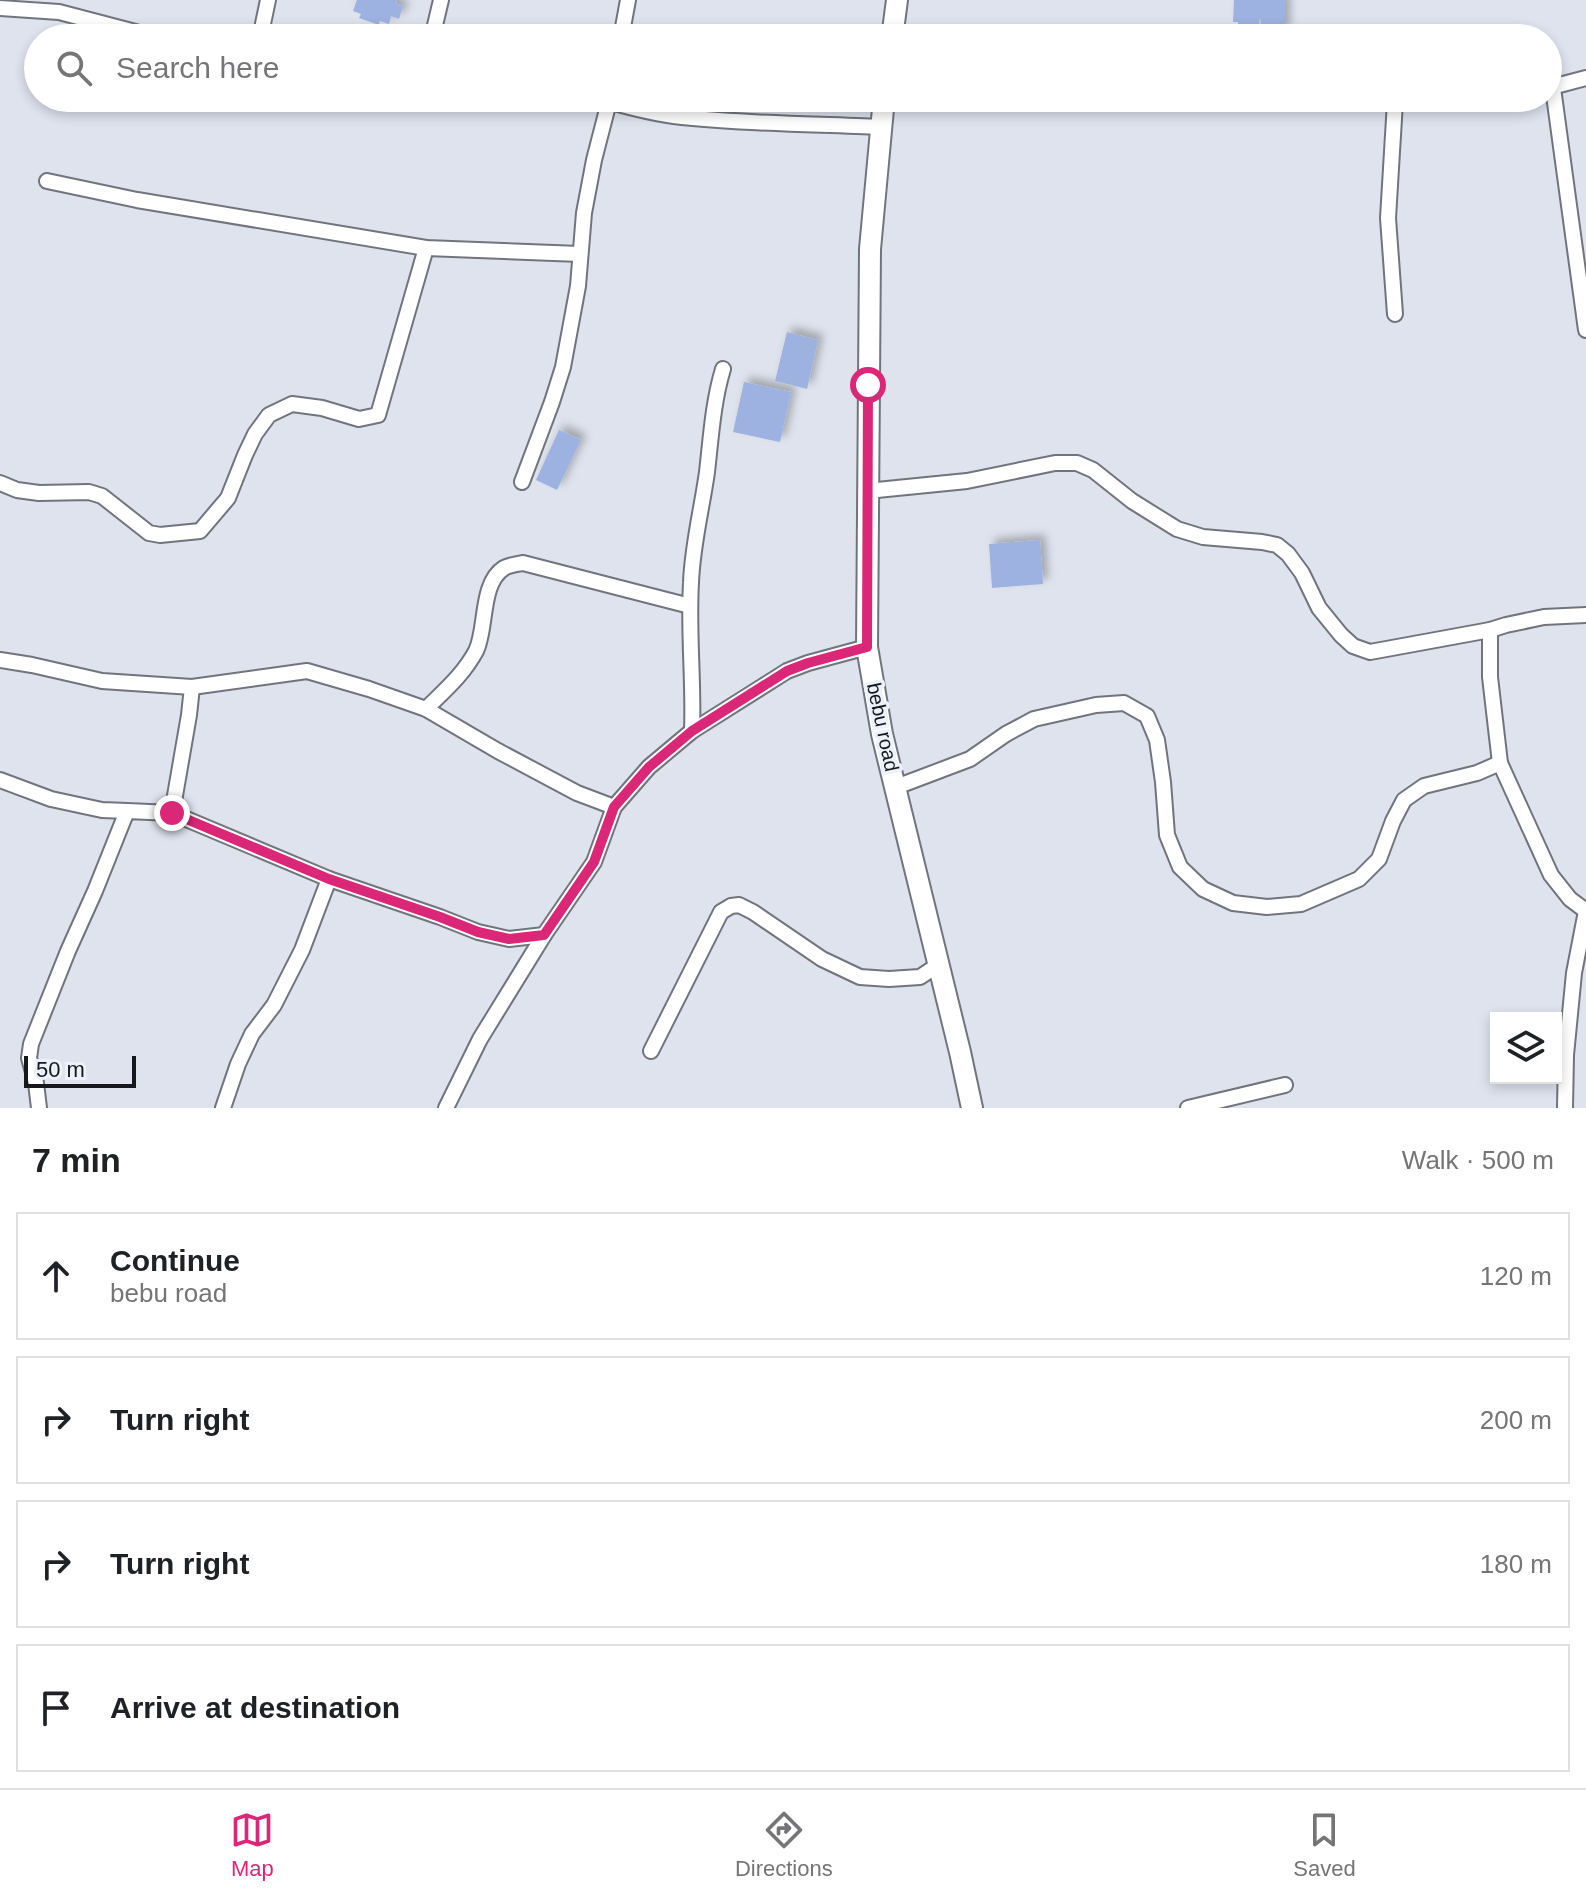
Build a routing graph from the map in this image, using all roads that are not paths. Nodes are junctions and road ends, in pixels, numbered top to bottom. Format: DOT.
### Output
graph roads {
  1 [pos="268,0"];
  2 [pos="441,0"];
  3 [pos="628,0"];
  4 [pos="897,0"];
  5 [pos="0,8"];
  6 [pos="105,24"];
  7 [pos="263,24"];
  8 [pos="435,24"];
  9 [pos="624,24"];
  10 [pos="894,24"];
  11 [pos="1586,78"];
  12 [pos="1562,85"];
  13 [pos="603,112"];
  14 [pos="660,112"];
  15 [pos="883,112"];
  16 [pos="1394,112"];
  17 [pos="1554,112"];
  18 [pos="881,127"];
  19 [pos="47,181"];
  20 [pos="426,248"];
  21 [pos="580,254"];
  22 [pos="1395,314"];
  23 [pos="1586,330"];
  24 [pos="723,369"];
  25 [pos="522,482"];
  26 [pos="0,483"];
  27 [pos="867,491"];
  28 [pos="690,606"];
  29 [pos="1586,615"];
  30 [pos="1490,630"];
  31 [pos="867,647"];
  32 [pos="0,660"];
  33 [pos="192,687"];
  34 [pos="426,709"];
  35 [pos="692,731"];
  36 [pos="1500,763"];
  37 [pos="0,780"];
  38 [pos="896,787"];
  39 [pos="614,807"];
  40 [pos="127,811"];
  41 [pos="172,813"];
  42 [pos="329,879"];
  43 [pos="1586,911"];
  44 [pos="544,935"];
  45 [pos="938,965"];
  46 [pos="651,1051"];
  47 [pos="1285,1085"];
  48 [pos="39,1108"];
  49 [pos="223,1108"];
  50 [pos="446,1108"];
  51 [pos="972,1108"];
  52 [pos="1188,1108"];
  53 [pos="1565,1108"];
  1 -- 7 [label="street"];
  2 -- 8 [label="street"];
  3 -- 9 [label="street"];
  4 -- 10 [label="street"];
  5 -- 6 [label="street"];
  11 -- 12 [label="street"];
  13 -- 21 [label="street"];
  14 -- 18 [label="street"];
  15 -- 18 [label="street, bebu road"];
  16 -- 22 [label="street"];
  17 -- 23 [label="street"];
  18 -- 27 [label="street, bebu road"];
  19 -- 20 [label="street"];
  20 -- 21 [label="street"];
  20 -- 26 [label="street"];
  21 -- 25 [label="street"];
  24 -- 28 [label="street"];
  27 -- 30 [label="street"];
  27 -- 31 [label="street, bebu road"];
  28 -- 34 [label="street"];
  28 -- 35 [label="street"];
  29 -- 30 [label="street"];
  30 -- 36 [label="street"];
  31 -- 35 [label="street"];
  31 -- 38 [label="street, bebu road"];
  32 -- 33 [label="street"];
  33 -- 34 [label="street"];
  33 -- 41 [label="street"];
  34 -- 39 [label="street"];
  35 -- 39 [label="street"];
  36 -- 38 [label="street"];
  36 -- 43 [label="street"];
  37 -- 40 [label="street"];
  38 -- 45 [label="street, bebu road"];
  39 -- 44 [label="street"];
  40 -- 41 [label="street"];
  40 -- 48 [label="street"];
  41 -- 42 [label="street"];
  42 -- 44 [label="street"];
  42 -- 49 [label="street"];
  43 -- 53 [label="street"];
  44 -- 50 [label="street"];
  45 -- 46 [label="street"];
  45 -- 51 [label="street, bebu road"];
  47 -- 52 [label="street"];
}
